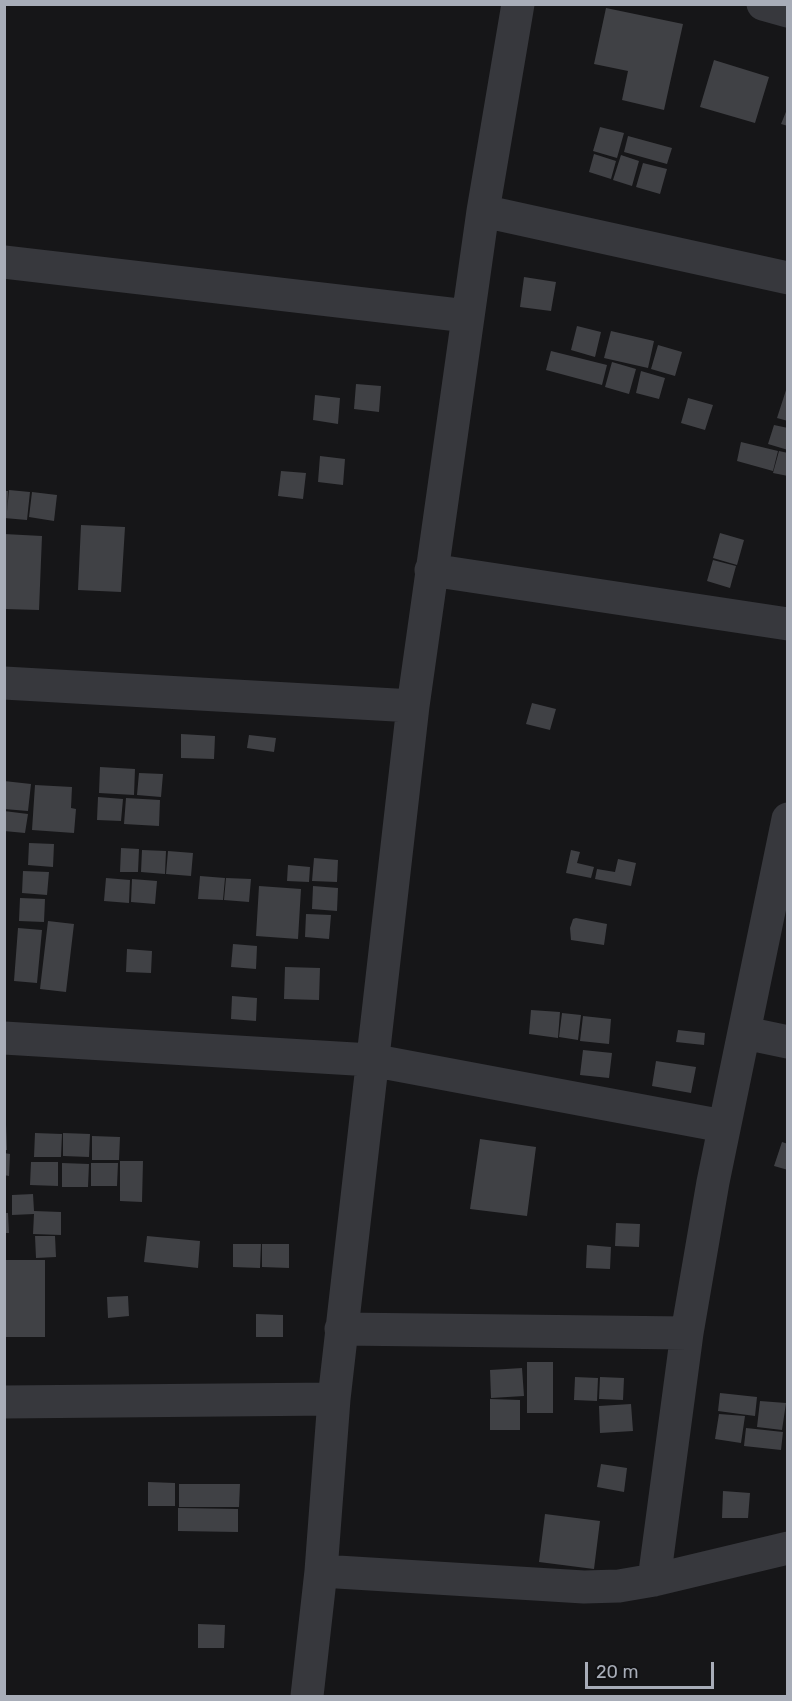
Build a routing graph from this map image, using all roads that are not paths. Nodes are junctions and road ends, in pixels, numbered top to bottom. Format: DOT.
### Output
graph roads {
  1 [pos="518,4"];
  2 [pos="763,4"];
  3 [pos="788,11"];
  4 [pos="483,211"];
  5 [pos="4,262"];
  6 [pos="788,278"];
  7 [pos="467,316"];
  8 [pos="431,570"];
  9 [pos="788,624"];
  10 [pos="4,683"];
  11 [pos="413,706"];
  12 [pos="788,819"];
  13 [pos="745,1033"];
  14 [pos="4,1038"];
  15 [pos="788,1042"];
  16 [pos="371,1060"];
  17 [pos="723,1126"];
  18 [pos="341,1329"];
  19 [pos="687,1333"];
  20 [pos="334,1399"];
  21 [pos="4,1402"];
  22 [pos="788,1548"];
  23 [pos="321,1571"];
  24 [pos="654,1580"];
  25 [pos="307,1696"];
  1 -- 4 [label="street"];
  2 -- 3 [label="street"];
  4 -- 6 [label="street"];
  4 -- 7 [label="street"];
  5 -- 7 [label="street"];
  7 -- 8 [label="street"];
  8 -- 9 [label="street"];
  8 -- 11 [label="street"];
  10 -- 11 [label="street"];
  11 -- 16 [label="street"];
  12 -- 13 [label="street"];
  13 -- 15 [label="street"];
  13 -- 17 [label="street"];
  14 -- 16 [label="street"];
  16 -- 17 [label="street"];
  16 -- 18 [label="street"];
  17 -- 19 [label="street"];
  18 -- 19 [label="street"];
  18 -- 20 [label="street"];
  19 -- 24 [label="street"];
  20 -- 21 [label="street"];
  20 -- 23 [label="street"];
  22 -- 24 [label="street"];
  23 -- 24 [label="street"];
  23 -- 25 [label="street"];
}
